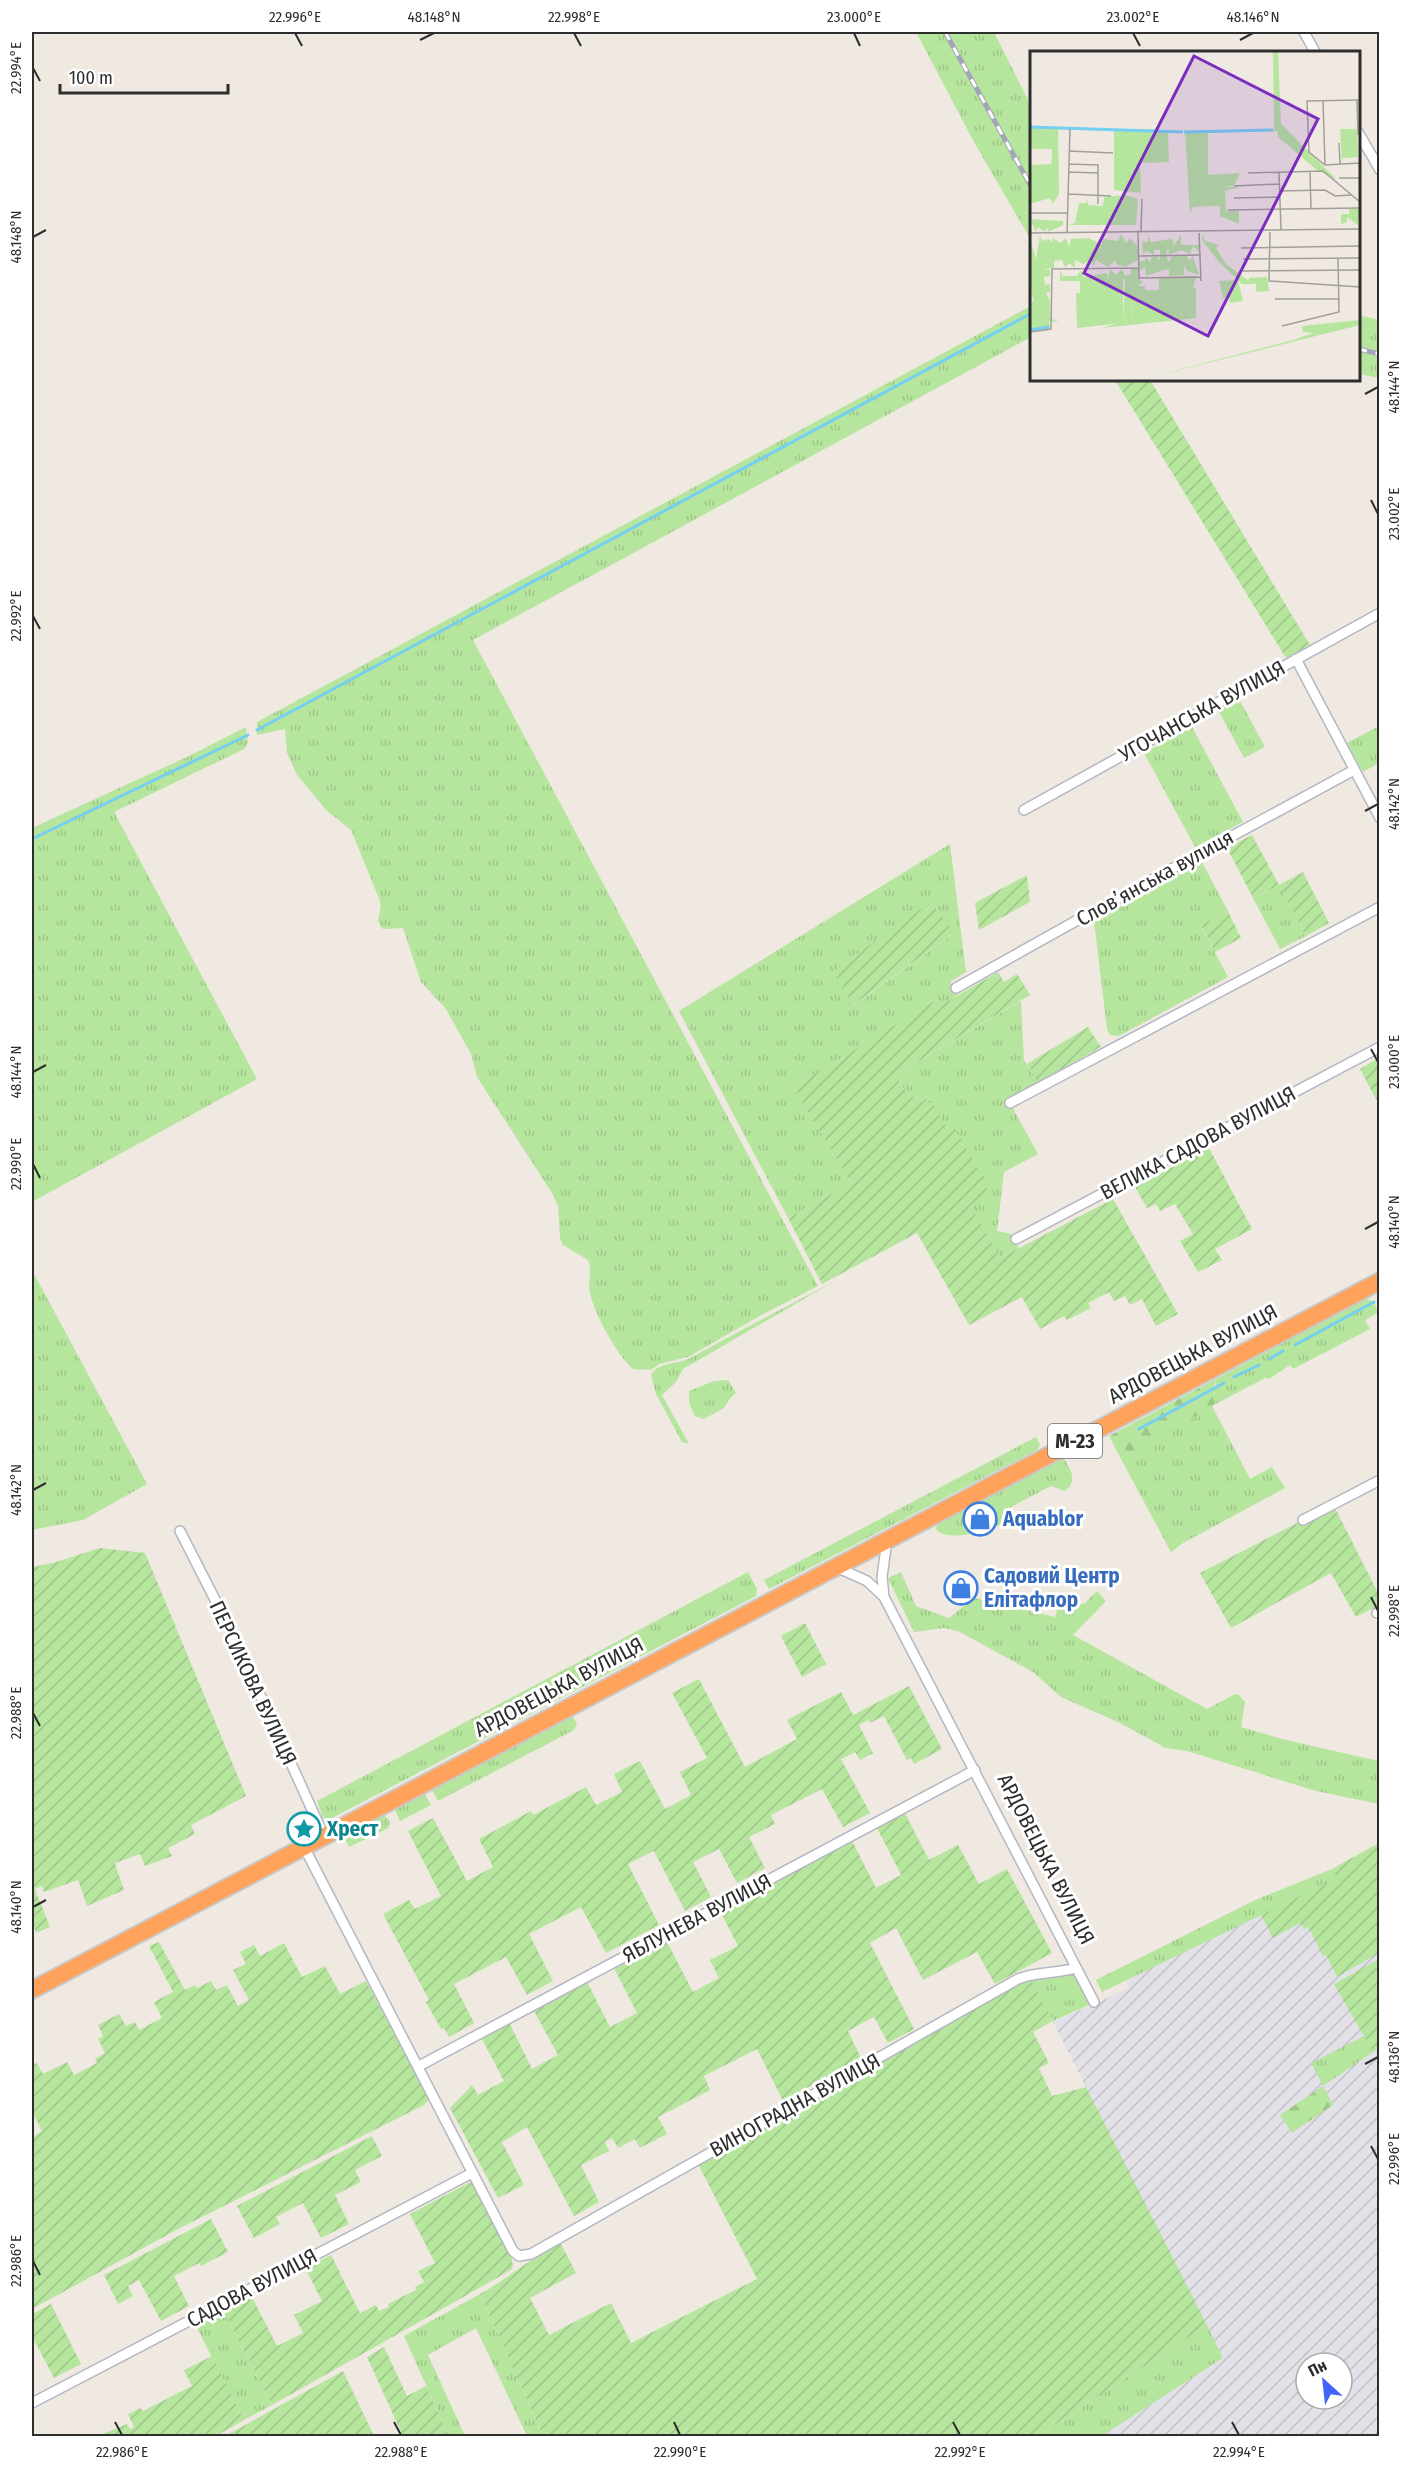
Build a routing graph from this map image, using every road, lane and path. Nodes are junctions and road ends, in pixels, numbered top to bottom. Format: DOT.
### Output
graph roads {
  1 [pos="1304,32"];
  2 [pos="1314,51"];
  3 [pos="1360,134"];
  4 [pos="1380,170"];
  5 [pos="1380,613"];
  6 [pos="1296,659"];
  7 [pos="1354,770"];
  8 [pos="1024,810"];
  9 [pos="1380,818"];
  10 [pos="1380,906"];
  11 [pos="956,988"];
  12 [pos="1380,1047"];
  13 [pos="1010,1103"];
  14 [pos="1016,1239"];
  15 [pos="1380,1281"];
  16 [pos="1380,1480"];
  17 [pos="1303,1520"];
  18 [pos="180,1531"];
  19 [pos="887,1540"];
  20 [pos="836,1567"];
  21 [pos="884,1597"];
  22 [pos="973,1771"];
  23 [pos="324,1836"];
  24 [pos="303,1847"];
  25 [pos="1076,1968"];
  26 [pos="32,1990"];
  27 [pos="1094,2002"];
  28 [pos="419,2066"];
  29 [pos="472,2173"];
  30 [pos="32,2403"];
  1 -- 2 [label="street"];
  3 -- 4 [label="street"];
  5 -- 6 [label="street, УГОЧАНСЬКА ВУЛИЦЯ"];
  6 -- 7 [label="street"];
  6 -- 8 [label="street, УГОЧАНСЬКА ВУЛИЦЯ"];
  7 -- 9 [label="street"];
  7 -- 11 [label="street, Словʼянська вулиця"];
  10 -- 13 [label="street"];
  12 -- 14 [label="street, ВЕЛИКА САДОВА ВУЛИЦЯ"];
  15 -- 19 [label="highway, АРДОВЕЦЬКА ВУЛИЦЯ / М-23"];
  16 -- 17 [label="street"];
  18 -- 23 [label="street, ПЕРСИКОВА ВУЛИЦЯ"];
  19 -- 20 [label="highway, АРДОВЕЦЬКА ВУЛИЦЯ / М-23"];
  19 -- 21 [label="street"];
  20 -- 21 [label="street, АРДОВЕЦЬКА ВУЛИЦЯ"];
  20 -- 23 [label="highway, АРДОВЕЦЬКА ВУЛИЦЯ / М-23"];
  21 -- 22 [label="street, АРДОВЕЦЬКА ВУЛИЦЯ"];
  22 -- 25 [label="street, АРДОВЕЦЬКА ВУЛИЦЯ"];
  22 -- 28 [label="street, ЯБЛУНЕВА ВУЛИЦЯ"];
  23 -- 24 [label="highway, АРДОВЕЦЬКА ВУЛИЦЯ / М-23"];
  24 -- 26 [label="highway, АРДОВЕЦЬКА ВУЛИЦЯ / М-23"];
  24 -- 28 [label="street"];
  25 -- 27 [label="street, АРДОВЕЦЬКА ВУЛИЦЯ"];
  25 -- 29 [label="street, ВИНОГРАДНА ВУЛИЦЯ"];
  28 -- 29 [label="street"];
  29 -- 30 [label="street, САДОВА ВУЛИЦЯ"];
}
